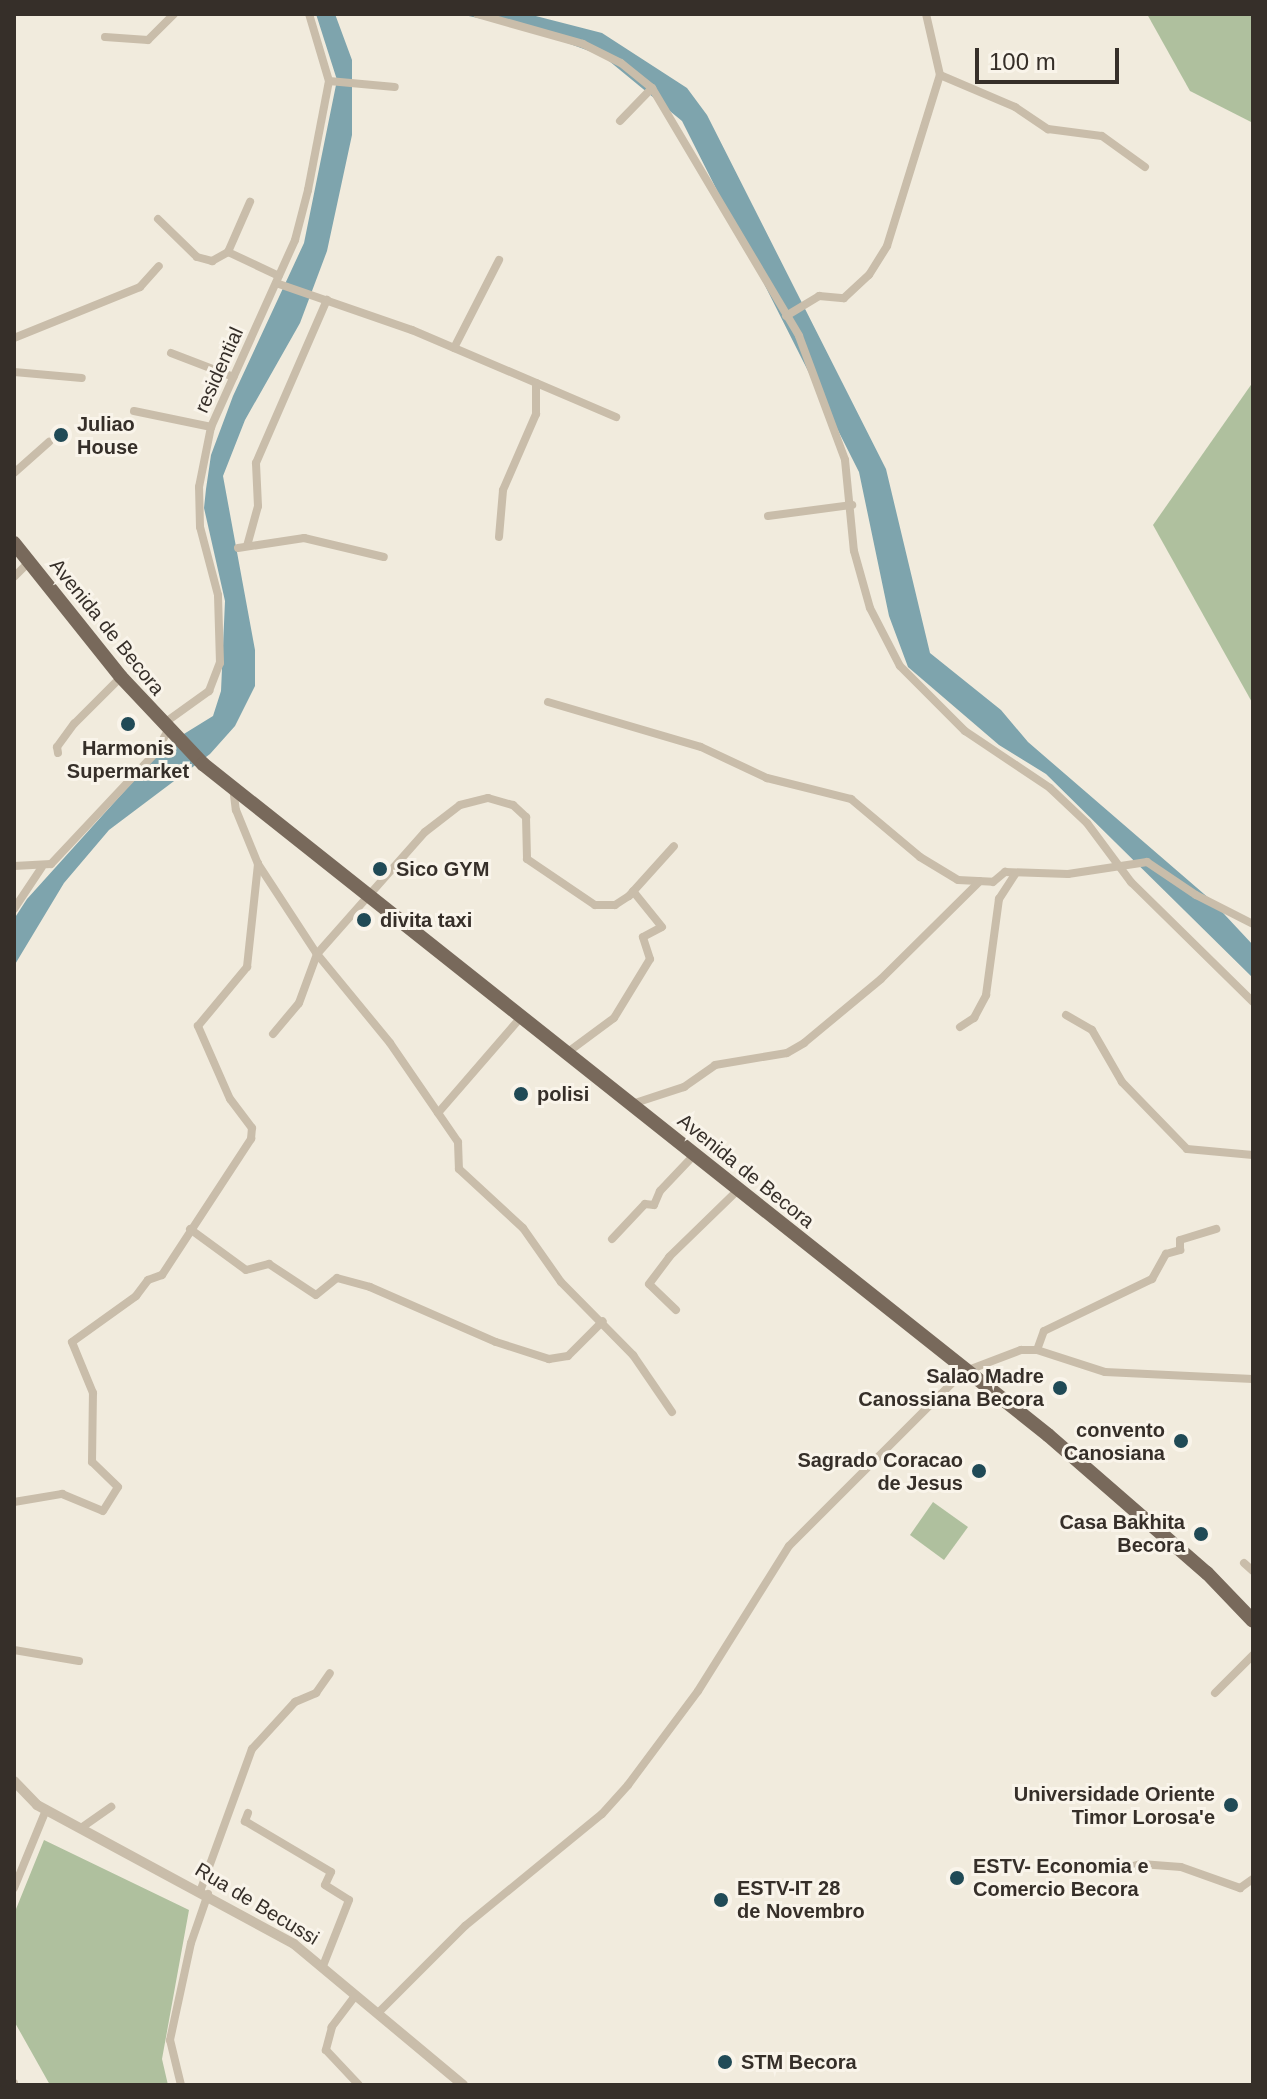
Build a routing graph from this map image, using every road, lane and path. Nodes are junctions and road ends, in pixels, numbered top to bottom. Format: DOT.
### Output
graph roads {
  1 [pos="174,14"];
  2 [pos="309,14"];
  3 [pos="477,14"];
  4 [pos="926,14"];
  5 [pos="105,37"];
  6 [pos="940,75"];
  7 [pos="329,81"];
  8 [pos="395,87"];
  9 [pos="652,88"];
  10 [pos="620,121"];
  11 [pos="1145,167"];
  12 [pos="250,202"];
  13 [pos="158,219"];
  14 [pos="228,252"];
  15 [pos="499,260"];
  16 [pos="159,266"];
  17 [pos="279,281"];
  18 [pos="327,300"];
  19 [pos="786,316"];
  20 [pos="14,338"];
  21 [pos="454,348"];
  22 [pos="171,353"];
  23 [pos="14,372"];
  24 [pos="234,377"];
  25 [pos="82,378"];
  26 [pos="536,383"];
  27 [pos="134,411"];
  28 [pos="616,417"];
  29 [pos="211,427"];
  30 [pos="49,442"];
  31 [pos="14,473"];
  32 [pos="852,505"];
  33 [pos="768,516"];
  34 [pos="499,537"];
  35 [pos="14,543"];
  36 [pos="384,557"];
  37 [pos="29,562"];
  38 [pos="14,577"];
  39 [pos="121,677"];
  40 [pos="548,702"];
  41 [pos="167,730"];
  42 [pos="58,753"];
  43 [pos="233,787"];
  44 [pos="674,846"];
  45 [pos="258,864"];
  46 [pos="14,866"];
  47 [pos="1122,866"];
  48 [pos="42,867"];
  49 [pos="1015,874"];
  50 [pos="980,881"];
  51 [pos="633,891"];
  52 [pos="371,896"];
  53 [pos="14,909"];
  54 [pos="1253,924"];
  55 [pos="317,954"];
  56 [pos="1253,1002"];
  57 [pos="523,1015"];
  58 [pos="1066,1015"];
  59 [pos="960,1027"];
  60 [pos="273,1034"];
  61 [pos="568,1052"];
  62 [pos="632,1104"];
  63 [pos="438,1113"];
  64 [pos="694,1155"];
  65 [pos="1253,1155"];
  66 [pos="738,1190"];
  67 [pos="190,1229"];
  68 [pos="1216,1229"];
  69 [pos="612,1239"];
  70 [pos="676,1310"];
  71 [pos="603,1321"];
  72 [pos="1037,1350"];
  73 [pos="963,1372"];
  74 [pos="1253,1379"];
  75 [pos="672,1412"];
  76 [pos="14,1502"];
  77 [pos="1244,1563"];
  78 [pos="1253,1571"];
  79 [pos="1253,1621"];
  80 [pos="14,1650"];
  81 [pos="1253,1655"];
  82 [pos="79,1661"];
  83 [pos="330,1673"];
  84 [pos="1215,1693"];
  85 [pos="14,1781"];
  86 [pos="111,1807"];
  87 [pos="46,1810"];
  88 [pos="248,1813"];
  89 [pos="81,1828"];
  90 [pos="1118,1870"];
  91 [pos="1253,1879"];
  92 [pos="14,1888"];
  93 [pos="204,1891"];
  94 [pos="323,1966"];
  95 [pos="355,1996"];
  96 [pos="378,2013"];
  97 [pos="181,2085"];
  98 [pos="359,2085"];
  99 [pos="463,2085"];
  1 -- 5 [label="street"];
  2 -- 7 [label="street, residential"];
  3 -- 9 [label="street"];
  4 -- 6 [label="street"];
  6 -- 11 [label="street"];
  6 -- 19 [label="street"];
  7 -- 8 [label="street"];
  7 -- 17 [label="street, residential"];
  9 -- 10 [label="street"];
  9 -- 19 [label="street"];
  12 -- 14 [label="street"];
  13 -- 14 [label="street"];
  14 -- 17 [label="street"];
  15 -- 21 [label="street"];
  16 -- 20 [label="street"];
  17 -- 18 [label="street"];
  17 -- 24 [label="street, residential"];
  18 -- 21 [label="street"];
  18 -- 36 [label="street"];
  19 -- 32 [label="street"];
  21 -- 26 [label="street"];
  22 -- 24 [label="street"];
  23 -- 25 [label="street"];
  24 -- 29 [label="street, residential"];
  26 -- 28 [label="street"];
  26 -- 34 [label="street"];
  27 -- 29 [label="street"];
  29 -- 41 [label="street, residential"];
  30 -- 31 [label="street"];
  32 -- 33 [label="street"];
  32 -- 47 [label="street"];
  35 -- 37 [label="main road, Avenida de Becora"];
  37 -- 38 [label="street"];
  37 -- 39 [label="main road, Avenida de Becora"];
  39 -- 41 [label="main road, Avenida de Becora"];
  39 -- 42 [label="street"];
  40 -- 50 [label="street"];
  41 -- 43 [label="main road, Avenida de Becora"];
  41 -- 48 [label="street, residential"];
  43 -- 45 [label="street"];
  43 -- 52 [label="main road, Avenida de Becora"];
  44 -- 51 [label="street"];
  45 -- 55 [label="street"];
  45 -- 67 [label="street"];
  46 -- 48 [label="street"];
  47 -- 49 [label="street"];
  47 -- 54 [label="street"];
  47 -- 56 [label="street"];
  48 -- 53 [label="street, residential"];
  49 -- 50 [label="street"];
  49 -- 59 [label="street"];
  50 -- 62 [label="street"];
  51 -- 52 [label="street"];
  51 -- 61 [label="street"];
  52 -- 55 [label="street"];
  52 -- 57 [label="main road, Avenida de Becora"];
  55 -- 60 [label="street"];
  55 -- 63 [label="street"];
  57 -- 61 [label="main road, Avenida de Becora"];
  57 -- 63 [label="street"];
  58 -- 65 [label="street"];
  61 -- 62 [label="main road, Avenida de Becora"];
  62 -- 64 [label="main road, Avenida de Becora"];
  63 -- 71 [label="street"];
  64 -- 66 [label="main road, Avenida de Becora"];
  64 -- 69 [label="street"];
  66 -- 70 [label="street"];
  66 -- 73 [label="main road, Avenida de Becora"];
  67 -- 71 [label="street"];
  67 -- 76 [label="street"];
  68 -- 72 [label="street"];
  71 -- 75 [label="street"];
  72 -- 73 [label="street"];
  72 -- 74 [label="street"];
  73 -- 79 [label="main road, Avenida de Becora"];
  73 -- 96 [label="street"];
  77 -- 78 [label="street"];
  80 -- 82 [label="street"];
  81 -- 84 [label="street"];
  83 -- 93 [label="street"];
  85 -- 87 [label="street, Rua de Becussi"];
  86 -- 89 [label="street"];
  87 -- 89 [label="street, Rua de Becussi"];
  87 -- 92 [label="street"];
  88 -- 94 [label="street"];
  89 -- 93 [label="street, Rua de Becussi"];
  90 -- 91 [label="street"];
  93 -- 94 [label="street, Rua de Becussi"];
  93 -- 97 [label="street"];
  94 -- 95 [label="street, Rua de Becussi"];
  95 -- 96 [label="street, Rua de Becussi"];
  95 -- 98 [label="street"];
  96 -- 99 [label="street, Rua de Becussi"];
}
